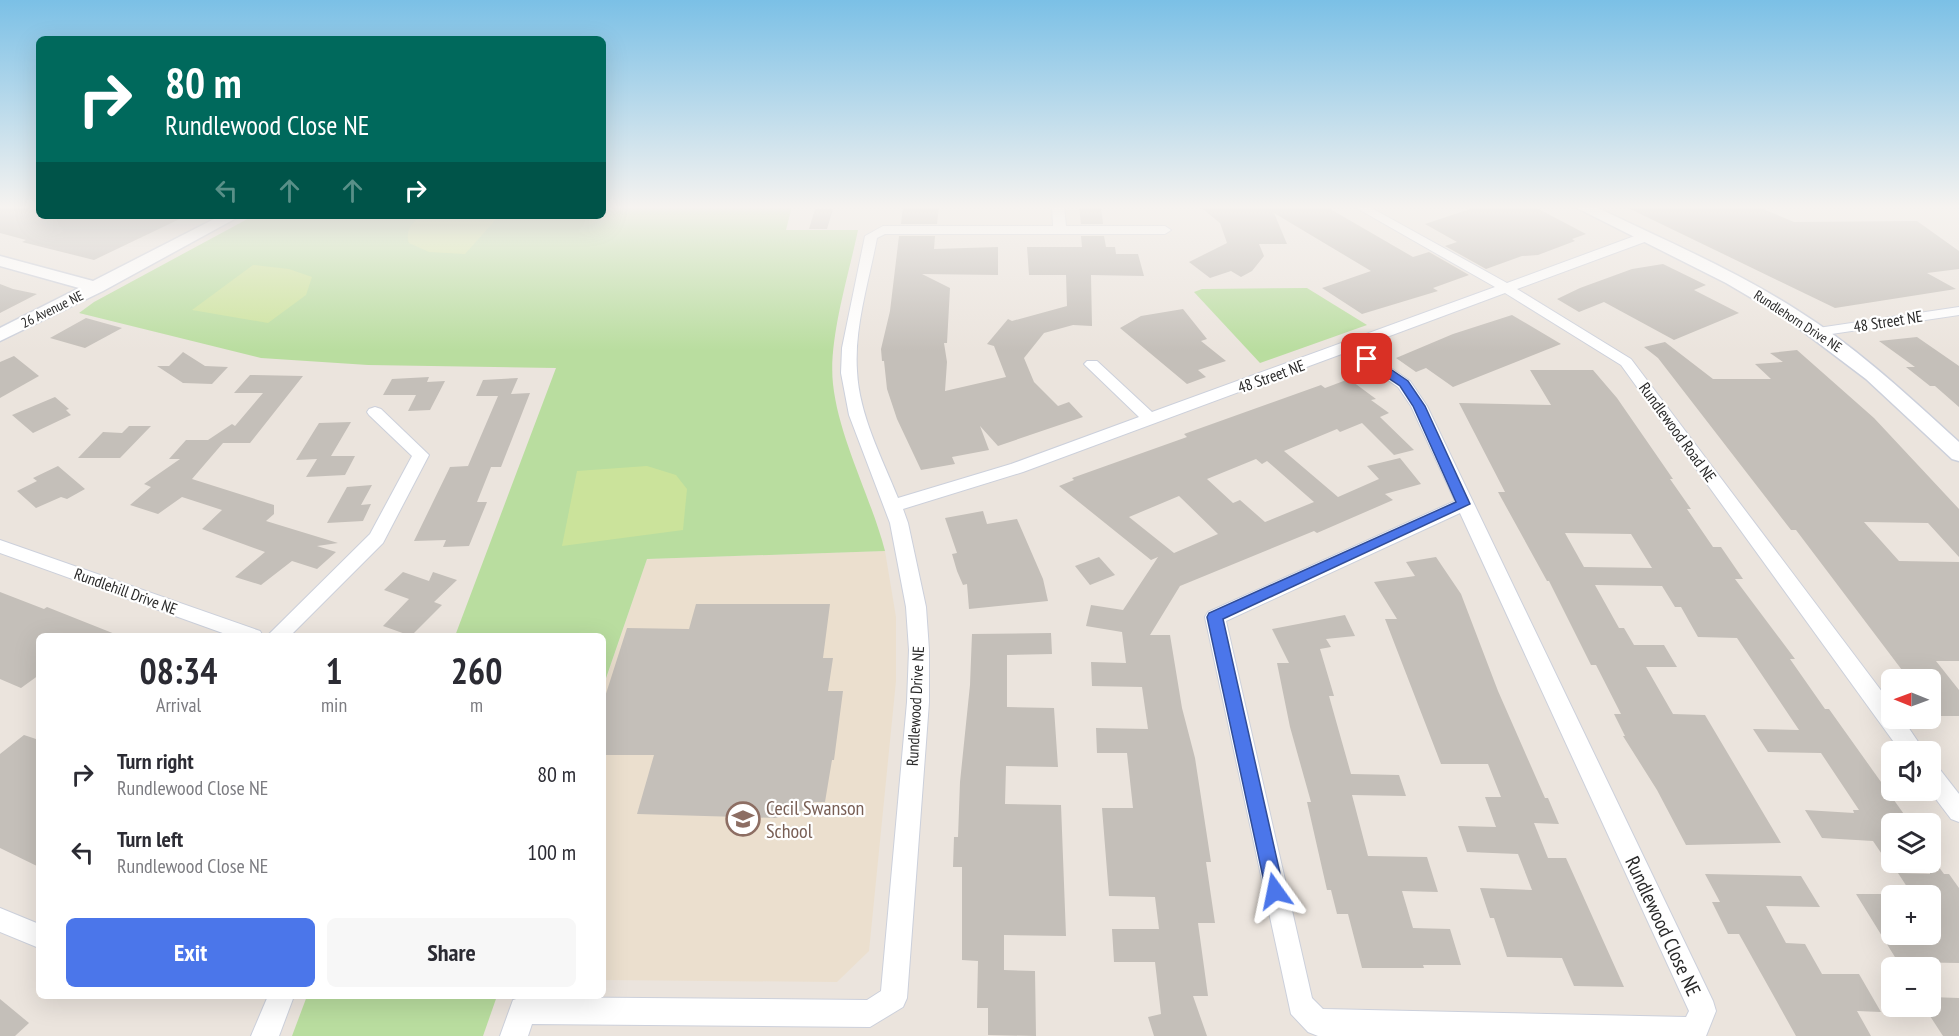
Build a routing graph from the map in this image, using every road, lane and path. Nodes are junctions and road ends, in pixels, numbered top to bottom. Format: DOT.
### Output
graph roads {
  1 [pos="159,254"];
  2 [pos="867,254"];
  3 [pos="1446,254"];
  4 [pos="1595,254"];
  5 [pos="1679,254"];
  6 [pos="0,261"];
  7 [pos="97,287"];
  8 [pos="1504,287"];
  9 [pos="1959,311"];
  10 [pos="1818,332"];
  11 [pos="0,335"];
  12 [pos="1349,346"];
  13 [pos="1092,364"];
  14 [pos="375,412"];
  15 [pos="1150,419"];
  16 [pos="1959,454"];
  17 [pos="1463,504"];
  18 [pos="893,506"];
  19 [pos="0,546"];
  20 [pos="245,633"];
  21 [pos="280,633"];
  22 [pos="1906,741"];
  23 [pos="1941,788"];
  24 [pos="1959,812"];
  25 [pos="0,920"];
  26 [pos="36,935"];
  27 [pos="280,999"];
  28 [pos="265,1036"];
  29 [pos="514,1036"];
  1 -- 7 [label="street, 26 Avenue NE"];
  2 -- 18 [label="street, Rundlewood Drive NE"];
  3 -- 8 [label="street, Rundlewood Road NE"];
  4 -- 8 [label="street, 48 Street NE"];
  5 -- 10 [label="street, Rundlehorn Drive NE"];
  6 -- 7 [label="street"];
  7 -- 11 [label="street, 26 Avenue NE"];
  8 -- 12 [label="street, 48 Street NE"];
  8 -- 22 [label="street, Rundlewood Road NE"];
  9 -- 10 [label="street, 48 Street NE"];
  10 -- 16 [label="street, Rundlehorn Drive NE"];
  12 -- 15 [label="street, 48 Street NE"];
  12 -- 17 [label="street, Rundlewood Close NE"];
  13 -- 15 [label="street"];
  14 -- 21 [label="street"];
  15 -- 18 [label="street, 48 Street NE"];
  17 -- 17 [label="street, Rundlewood Close NE"];
  18 -- 29 [label="street, Rundlewood Drive NE"];
  19 -- 20 [label="street, Rundlehill Drive NE"];
  23 -- 24 [label="street"];
  25 -- 26 [label="street"];
  27 -- 28 [label="street"];
}
